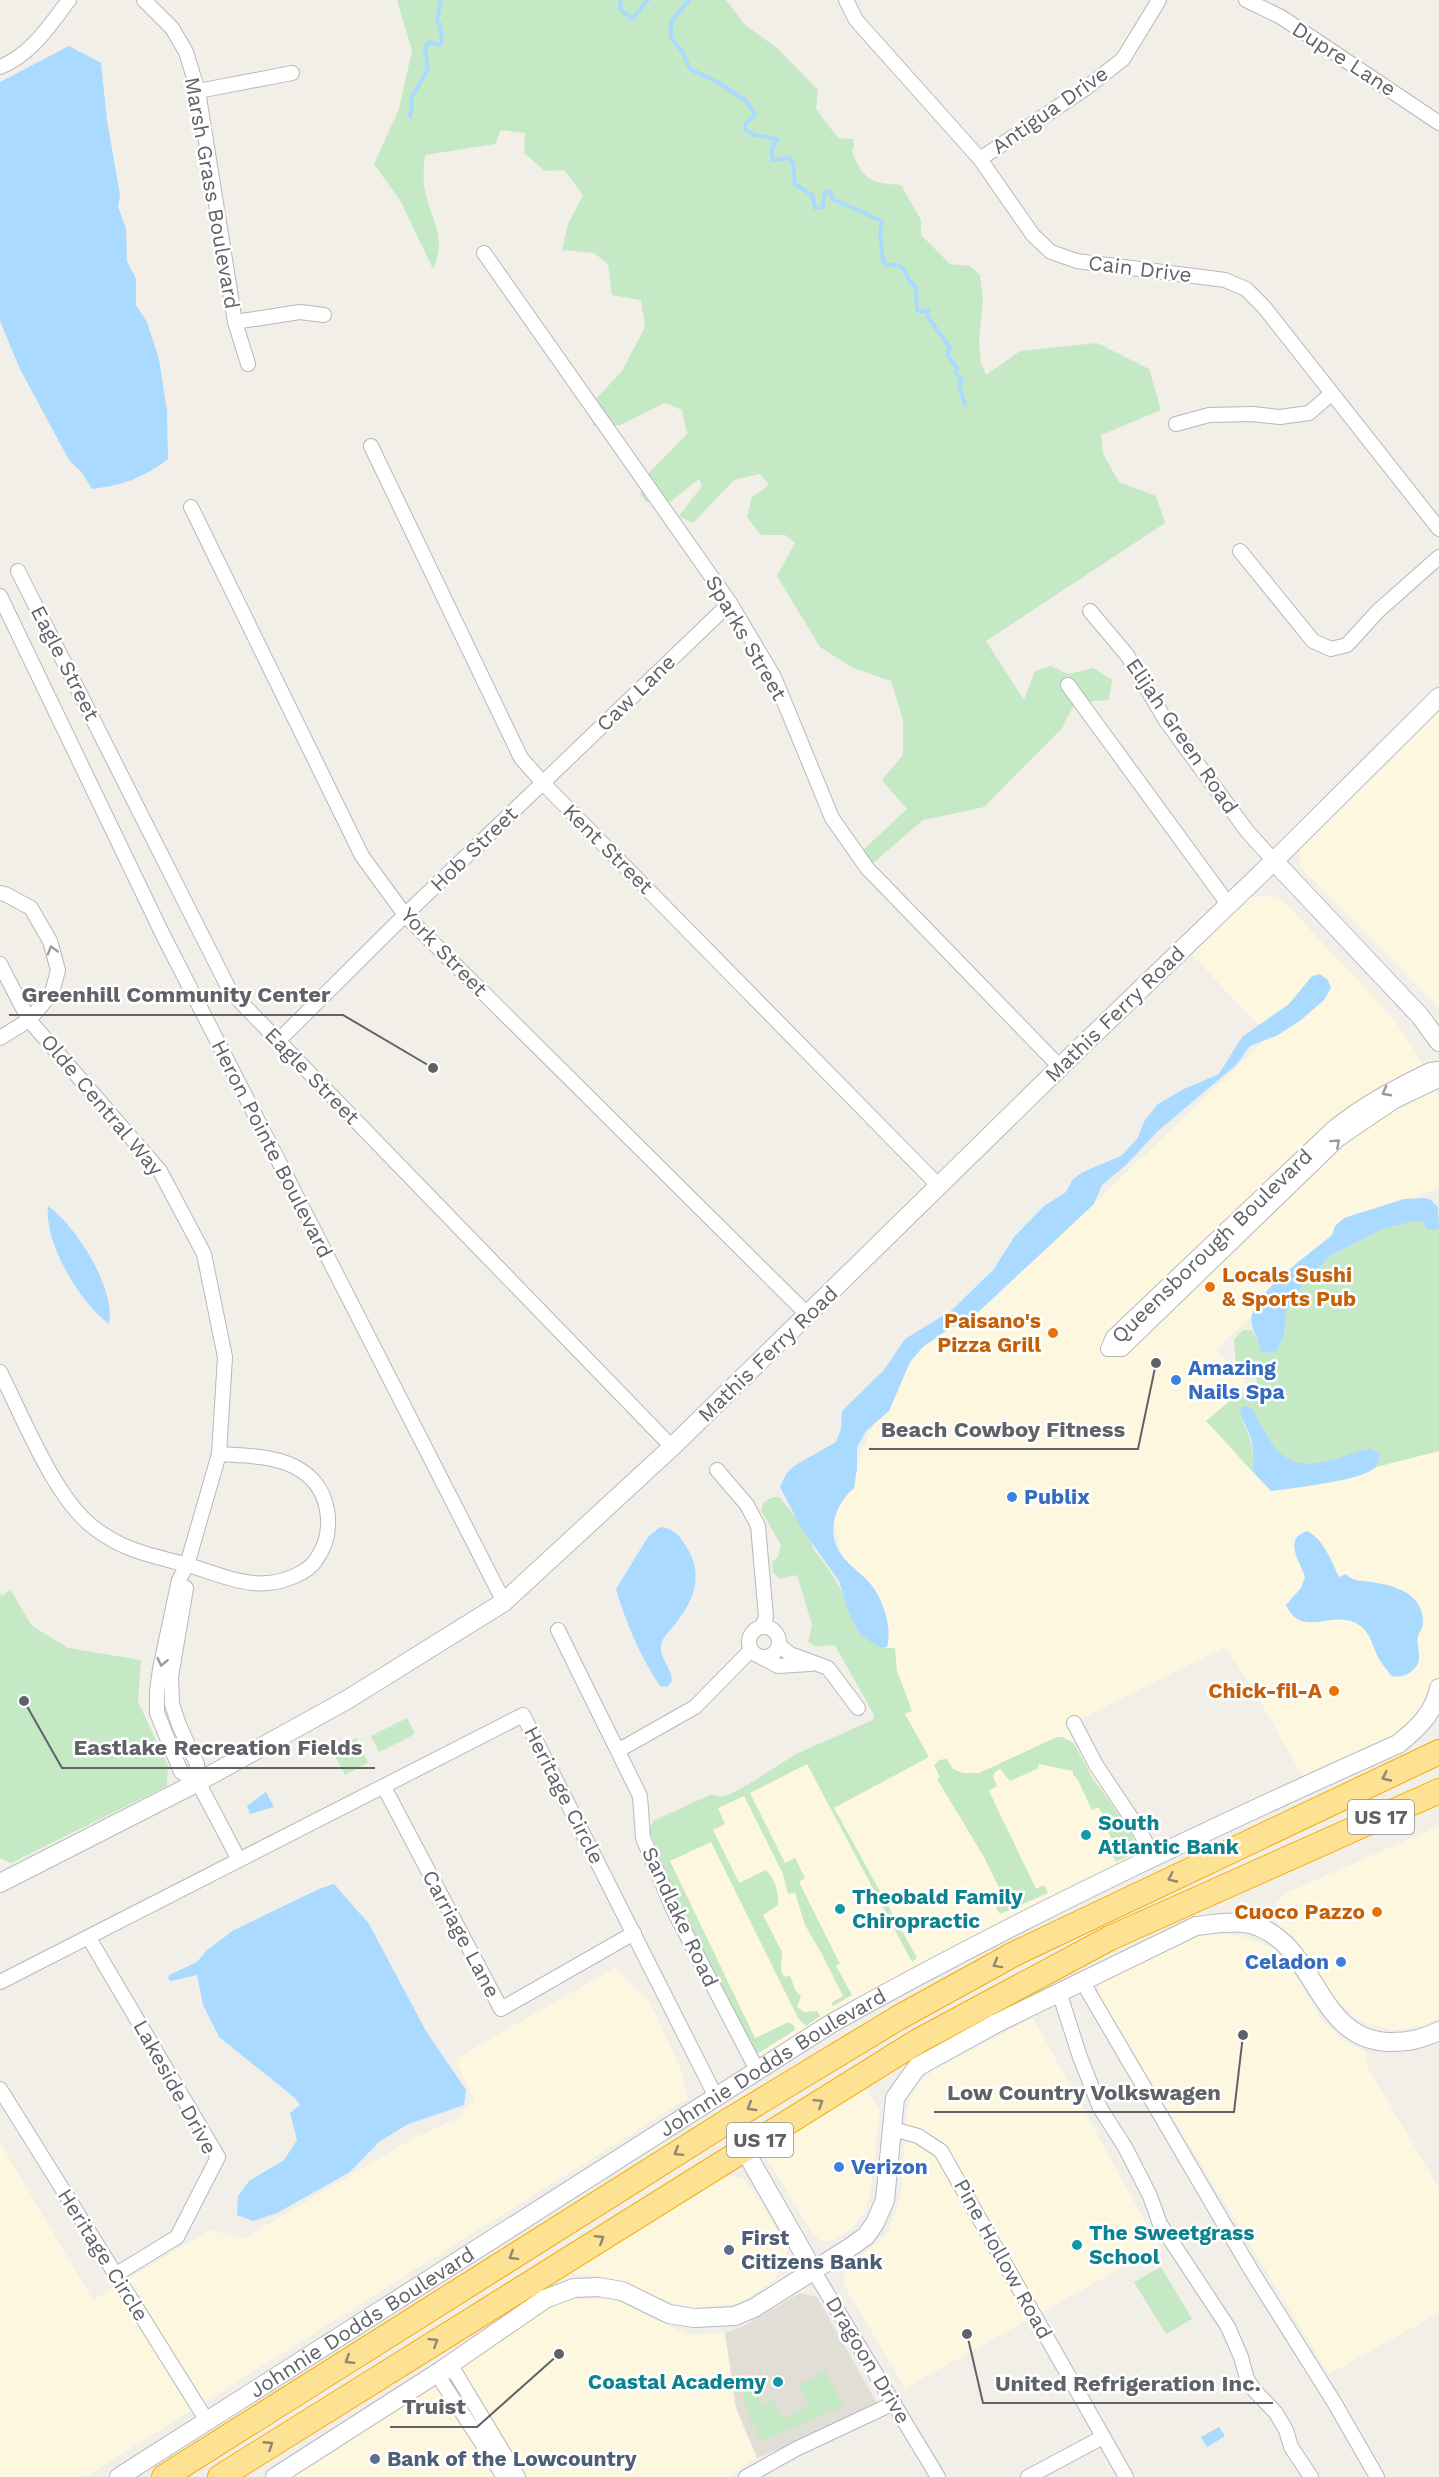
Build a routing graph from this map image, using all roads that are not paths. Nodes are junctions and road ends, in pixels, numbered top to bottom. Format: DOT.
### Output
graph roads {
  1 [pos="69,0"];
  2 [pos="144,0"];
  3 [pos="846,0"];
  4 [pos="1159,0"];
  5 [pos="1246,0"];
  6 [pos="0,67"];
  7 [pos="292,73"];
  8 [pos="198,92"];
  9 [pos="1439,123"];
  10 [pos="980,159"];
  11 [pos="484,253"];
  12 [pos="324,315"];
  13 [pos="235,322"];
  14 [pos="248,363"];
  15 [pos="1331,394"];
  16 [pos="1176,424"];
  17 [pos="371,446"];
  18 [pos="191,507"];
  19 [pos="1439,529"];
  20 [pos="1240,551"];
  21 [pos="1439,557"];
  22 [pos="18,571"];
  23 [pos="0,596"];
  24 [pos="730,603"];
  25 [pos="1090,611"];
  26 [pos="1068,685"];
  27 [pos="1439,697"];
  28 [pos="543,783"];
  29 [pos="1274,861"];
  30 [pos="0,893"];
  31 [pos="1228,904"];
  32 [pos="405,915"];
  33 [pos="0,964"];
  34 [pos="29,1020"];
  35 [pos="0,1038"];
  36 [pos="278,1041"];
  37 [pos="1439,1042"];
  38 [pos="1060,1067"];
  39 [pos="1439,1069"];
  40 [pos="1439,1080"];
  41 [pos="939,1186"];
  42 [pos="808,1315"];
  43 [pos="0,1372"];
  44 [pos="672,1448"];
  45 [pos="219,1454"];
  46 [pos="717,1470"];
  47 [pos="187,1565"];
  48 [pos="504,1602"];
  49 [pos="762,1627"];
  50 [pos="558,1630"];
  51 [pos="779,1645"];
  52 [pos="756,1653"];
  53 [pos="819,1664"];
  54 [pos="1439,1688"];
  55 [pos="858,1708"];
  56 [pos="1074,1723"];
  57 [pos="619,1750"];
  58 [pos="1439,1752"];
  59 [pos="1439,1774"];
  60 [pos="198,1782"];
  61 [pos="384,1787"];
  62 [pos="1439,1791"];
  63 [pos="1322,1843"];
  64 [pos="1155,1857"];
  65 [pos="239,1860"];
  66 [pos="0,1883"];
  67 [pos="634,1933"];
  68 [pos="89,1938"];
  69 [pos="1082,1981"];
  70 [pos="0,1982"];
  71 [pos="1059,1992"];
  72 [pos="1439,2031"];
  73 [pos="757,2070"];
  74 [pos="0,2089"];
  75 [pos="716,2097"];
  76 [pos="728,2121"];
  77 [pos="893,2129"];
  78 [pos="744,2150"];
  79 [pos="813,2270"];
  80 [pos="115,2275"];
  81 [pos="442,2370"];
  82 [pos="894,2403"];
  83 [pos="478,2409"];
  84 [pos="465,2417"];
  85 [pos="207,2421"];
  86 [pos="1103,2437"];
  87 [pos="118,2477"];
  88 [pos="165,2477"];
  89 [pos="220,2477"];
  90 [pos="275,2477"];
  91 [pos="504,2477"];
  92 [pos="518,2477"];
  93 [pos="746,2477"];
  94 [pos="938,2477"];
  95 [pos="1028,2477"];
  96 [pos="1125,2477"];
  97 [pos="1311,2477"];
  98 [pos="1377,2477"];
  1 -- 6 [label="street"];
  2 -- 8 [label="street, Marsh Grass Boulevard"];
  3 -- 10 [label="street, Cain Drive"];
  4 -- 10 [label="street, Antigua Drive"];
  5 -- 9 [label="street, Dupre Lane"];
  7 -- 8 [label="street"];
  8 -- 13 [label="street, Marsh Grass Boulevard"];
  10 -- 15 [label="street, Cain Drive"];
  11 -- 24 [label="street, Sparks Street"];
  12 -- 13 [label="street"];
  13 -- 14 [label="street, Marsh Grass Boulevard"];
  15 -- 16 [label="street"];
  15 -- 19 [label="street, Cain Drive"];
  17 -- 28 [label="street, Kent Street"];
  18 -- 32 [label="street, York Street"];
  20 -- 21 [label="street"];
  22 -- 36 [label="street, Eagle Street"];
  23 -- 48 [label="street, Heron Pointe Boulevard"];
  24 -- 28 [label="street, Caw Lane"];
  24 -- 38 [label="street, Sparks Street"];
  25 -- 29 [label="street, Elijah Green Road"];
  26 -- 31 [label="street"];
  27 -- 29 [label="street, Mathis Ferry Road"];
  28 -- 32 [label="street, Hob Street"];
  28 -- 41 [label="street, Kent Street"];
  29 -- 31 [label="street, Mathis Ferry Road"];
  29 -- 37 [label="street"];
  34 -- 30 [label="street, one-way"];
  31 -- 38 [label="street, Mathis Ferry Road"];
  32 -- 36 [label="street, Hob Street"];
  32 -- 42 [label="street, York Street"];
  33 -- 34 [label="street, Olde Central Way"];
  34 -- 35 [label="street"];
  34 -- 45 [label="street, Olde Central Way"];
  36 -- 44 [label="street, Eagle Street"];
  38 -- 41 [label="street, Mathis Ferry Road"];
  39 -- 40 [label="street, Queensborough Boulevard, one-way"];
  41 -- 42 [label="street, Mathis Ferry Road"];
  42 -- 44 [label="street, Mathis Ferry Road"];
  43 -- 47 [label="street"];
  44 -- 48 [label="street, Mathis Ferry Road"];
  45 -- 47 [label="street, Olde Central Way"];
  45 -- 47 [label="street"];
  46 -- 49 [label="street"];
  47 -- 60 [label="street, Olde Central Way"];
  48 -- 60 [label="street, Mathis Ferry Road"];
  49 -- 51 [label="street"];
  49 -- 52 [label="street"];
  50 -- 57 [label="street, Sandlake Road"];
  51 -- 52 [label="street"];
  51 -- 53 [label="street"];
  52 -- 53 [label="street"];
  52 -- 57 [label="street"];
  53 -- 55 [label="street"];
  54 -- 64 [label="street, Johnnie Dodds Boulevard"];
  56 -- 64 [label="street"];
  57 -- 73 [label="street, Sandlake Road"];
  58 -- 76 [label="highway, Johnnie Dodds Boulevard / US 17, one-way"];
  59 -- 63 [label="highway"];
  60 -- 65 [label="street"];
  60 -- 66 [label="street, Mathis Ferry Road"];
  61 -- 65 [label="street, Heritage Circle"];
  61 -- 67 [label="street, Heritage Circle"];
  61 -- 67 [label="street, Carriage Lane"];
  62 -- 63 [label="highway, US 17"];
  78 -- 63 [label="highway, US 17, one-way"];
  64 -- 73 [label="street, Johnnie Dodds Boulevard"];
  65 -- 68 [label="street, Heritage Circle"];
  67 -- 75 [label="street, Heritage Circle"];
  68 -- 70 [label="street, Heritage Circle"];
  68 -- 80 [label="street, Lakeside Drive"];
  69 -- 71 [label="street"];
  69 -- 72 [label="street"];
  69 -- 98 [label="street"];
  71 -- 77 [label="street"];
  71 -- 97 [label="street"];
  73 -- 75 [label="street, Johnnie Dodds Boulevard"];
  74 -- 80 [label="street, Heritage Circle"];
  75 -- 85 [label="street, Johnnie Dodds Boulevard"];
  76 -- 78 [label="street"];
  76 -- 88 [label="highway, Johnnie Dodds Boulevard / US 17, one-way"];
  77 -- 79 [label="street"];
  77 -- 86 [label="street, Pine Hollow Road"];
  78 -- 79 [label="street, Dragoon Drive"];
  89 -- 78 [label="highway, US 17, one-way"];
  79 -- 81 [label="street"];
  79 -- 82 [label="street, Dragoon Drive"];
  80 -- 85 [label="street, Heritage Circle"];
  81 -- 83 [label="street"];
  81 -- 84 [label="street"];
  81 -- 90 [label="street"];
  82 -- 93 [label="street"];
  82 -- 94 [label="street, Dragoon Drive"];
  83 -- 84 [label="street"];
  83 -- 92 [label="street"];
  84 -- 91 [label="street"];
  85 -- 87 [label="street, Johnnie Dodds Boulevard"];
  86 -- 95 [label="street"];
  86 -- 96 [label="street, Pine Hollow Road"];
}
